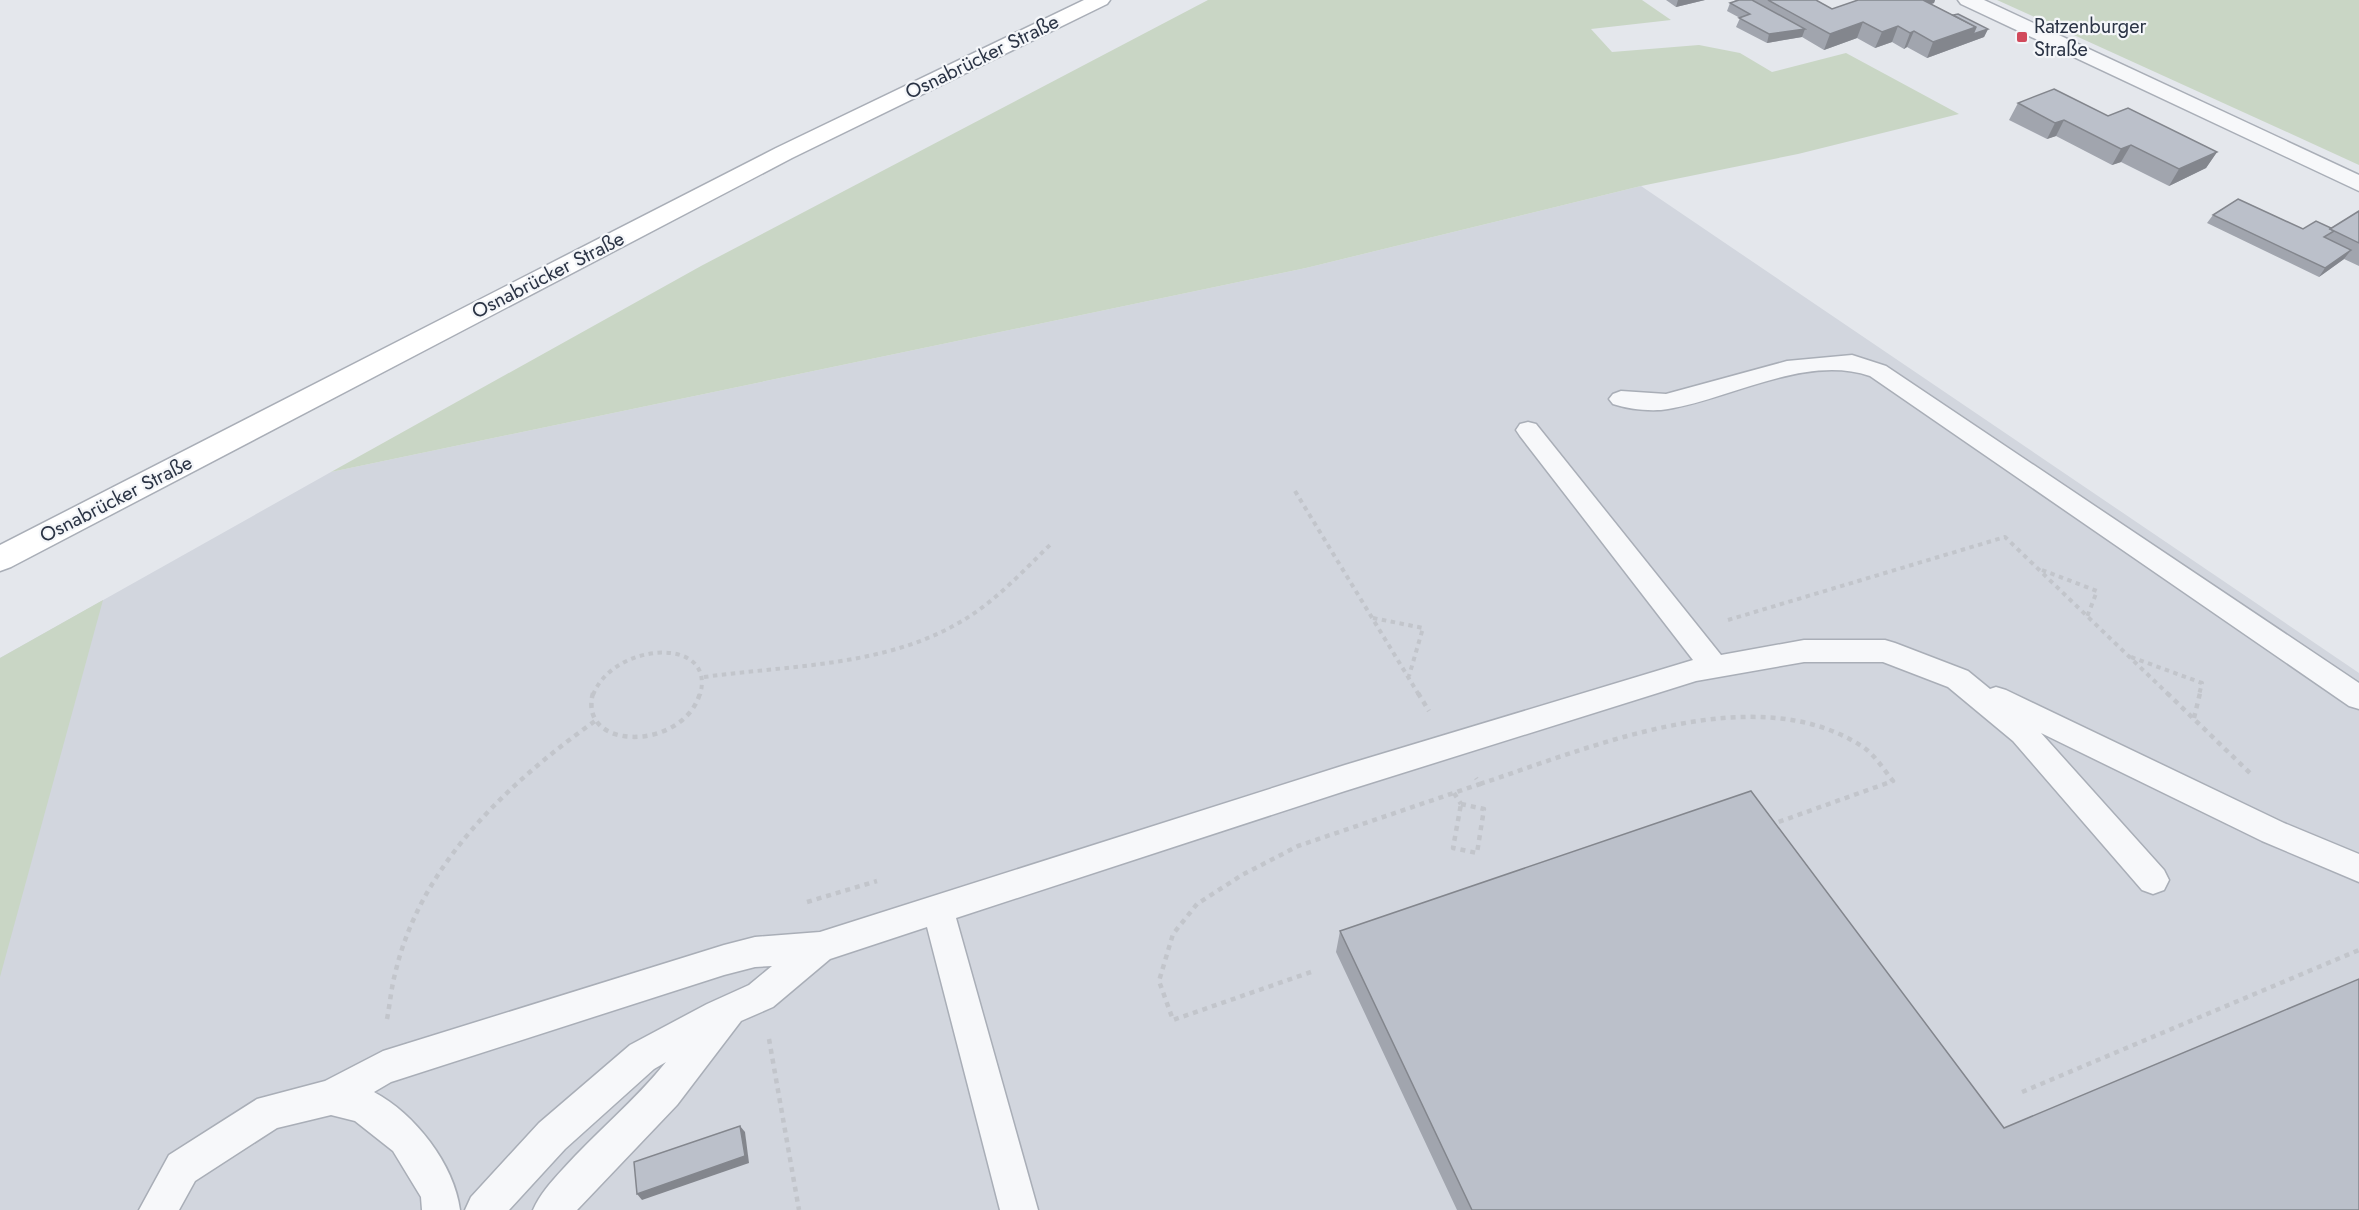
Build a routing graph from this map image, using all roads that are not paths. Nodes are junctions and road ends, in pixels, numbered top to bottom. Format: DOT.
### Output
graph roads {
  1 [pos="1100,0"];
  2 [pos="1968,0"];
  3 [pos="2359,184"];
  4 [pos="1621,399"];
  5 [pos="1528,430"];
  6 [pos="0,559"];
  7 [pos="1715,667"];
  8 [pos="1958,679"];
  9 [pos="2359,698"];
  10 [pos="2359,868"];
  11 [pos="2153,880"];
  12 [pos="938,909"];
  13 [pos="820,947"];
  14 [pos="729,1010"];
  15 [pos="331,1097"];
  16 [pos="158,1210"];
  17 [pos="441,1210"];
  18 [pos="484,1210"];
  19 [pos="552,1210"];
  20 [pos="1019,1210"];
  1 -- 6 [label="main road, Osnabrücker Straße"];
  2 -- 3 [label="street"];
  4 -- 9 [label="lane"];
  5 -- 7 [label="lane"];
  7 -- 8 [label="lane"];
  7 -- 12 [label="lane"];
  8 -- 10 [label="lane"];
  8 -- 11 [label="lane"];
  12 -- 13 [label="lane"];
  12 -- 20 [label="lane"];
  13 -- 14 [label="lane"];
  13 -- 15 [label="lane"];
  14 -- 18 [label="lane"];
  14 -- 19 [label="lane"];
  15 -- 16 [label="lane"];
  15 -- 17 [label="lane"];
}
